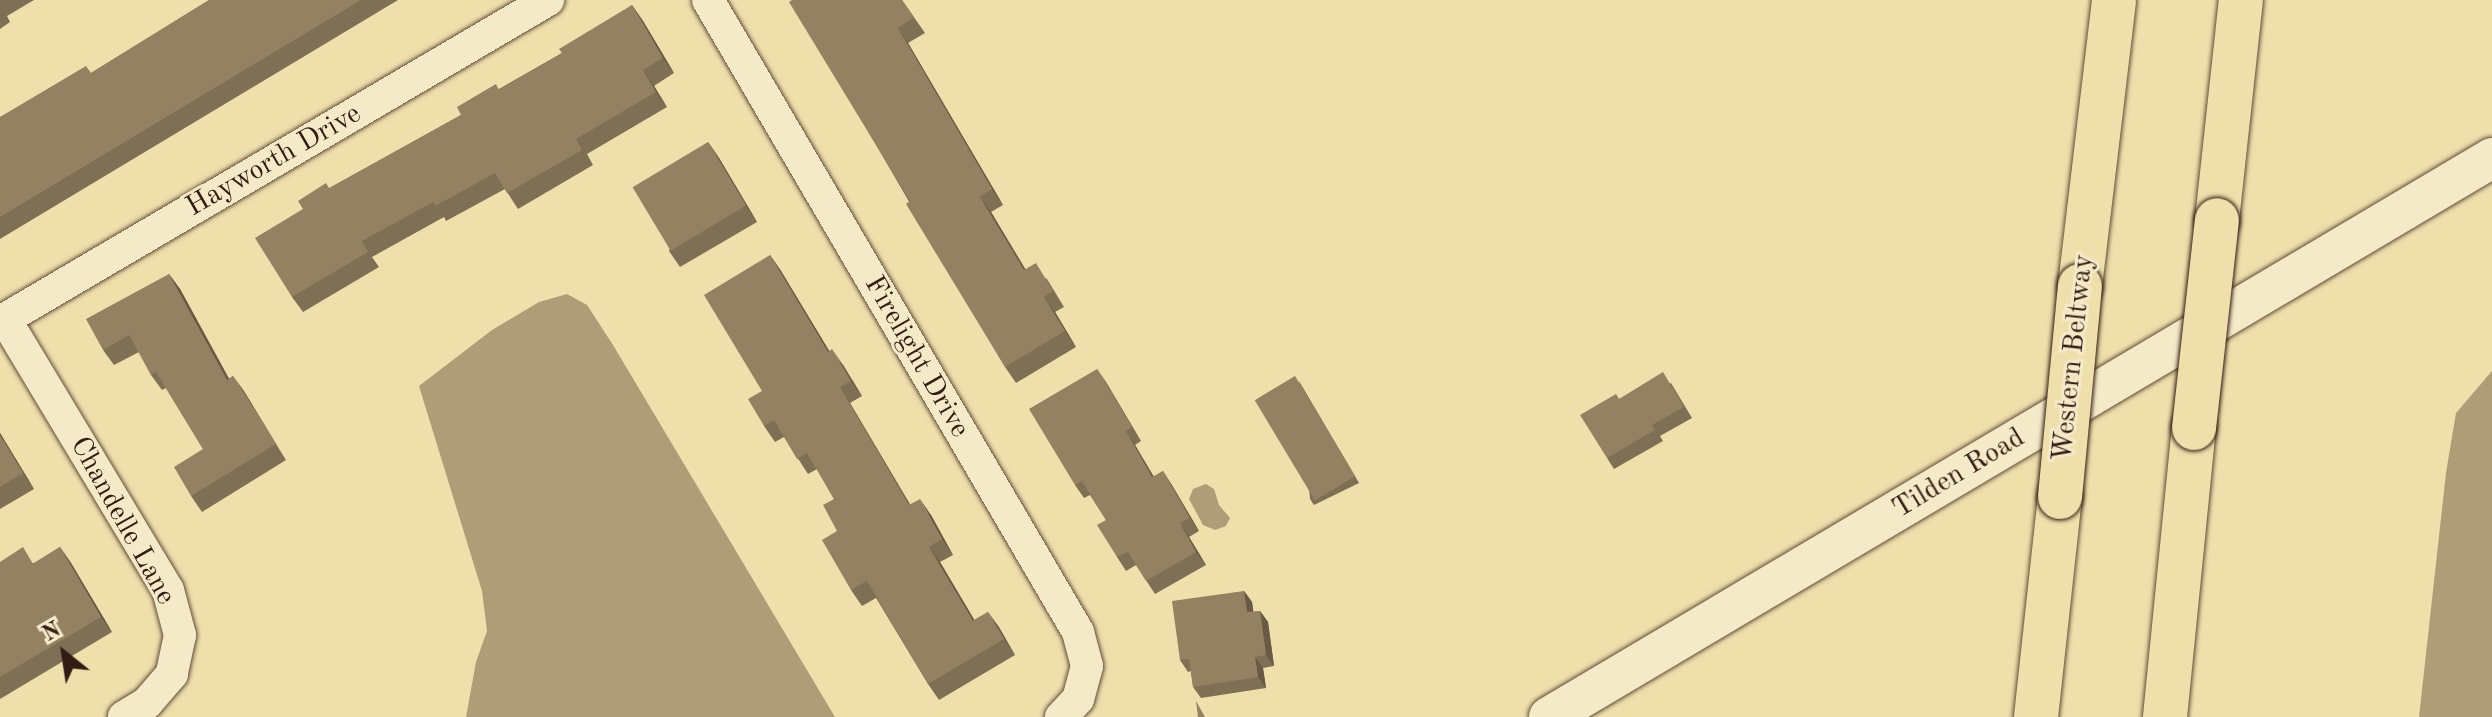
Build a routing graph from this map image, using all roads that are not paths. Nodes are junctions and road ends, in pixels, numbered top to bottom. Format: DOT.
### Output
graph roads {
  1 [pos="548,0"];
  2 [pos="708,0"];
  3 [pos="2114,0"];
  4 [pos="2241,0"];
  5 [pos="2492,158"];
  6 [pos="3,320"];
  7 [pos="124,717"];
  8 [pos="1061,717"];
  9 [pos="1549,717"];
  10 [pos="2036,717"];
  11 [pos="2165,717"];
  1 -- 6 [label="street, Hayworth Drive"];
  2 -- 8 [label="street, Firelight Drive"];
  3 -- 10 [label="highway, Western Beltway, bridge"];
  4 -- 11 [label="highway, bridge"];
  5 -- 9 [label="street, Tilden Road"];
  6 -- 7 [label="street, Chandelle Lane"];
}
